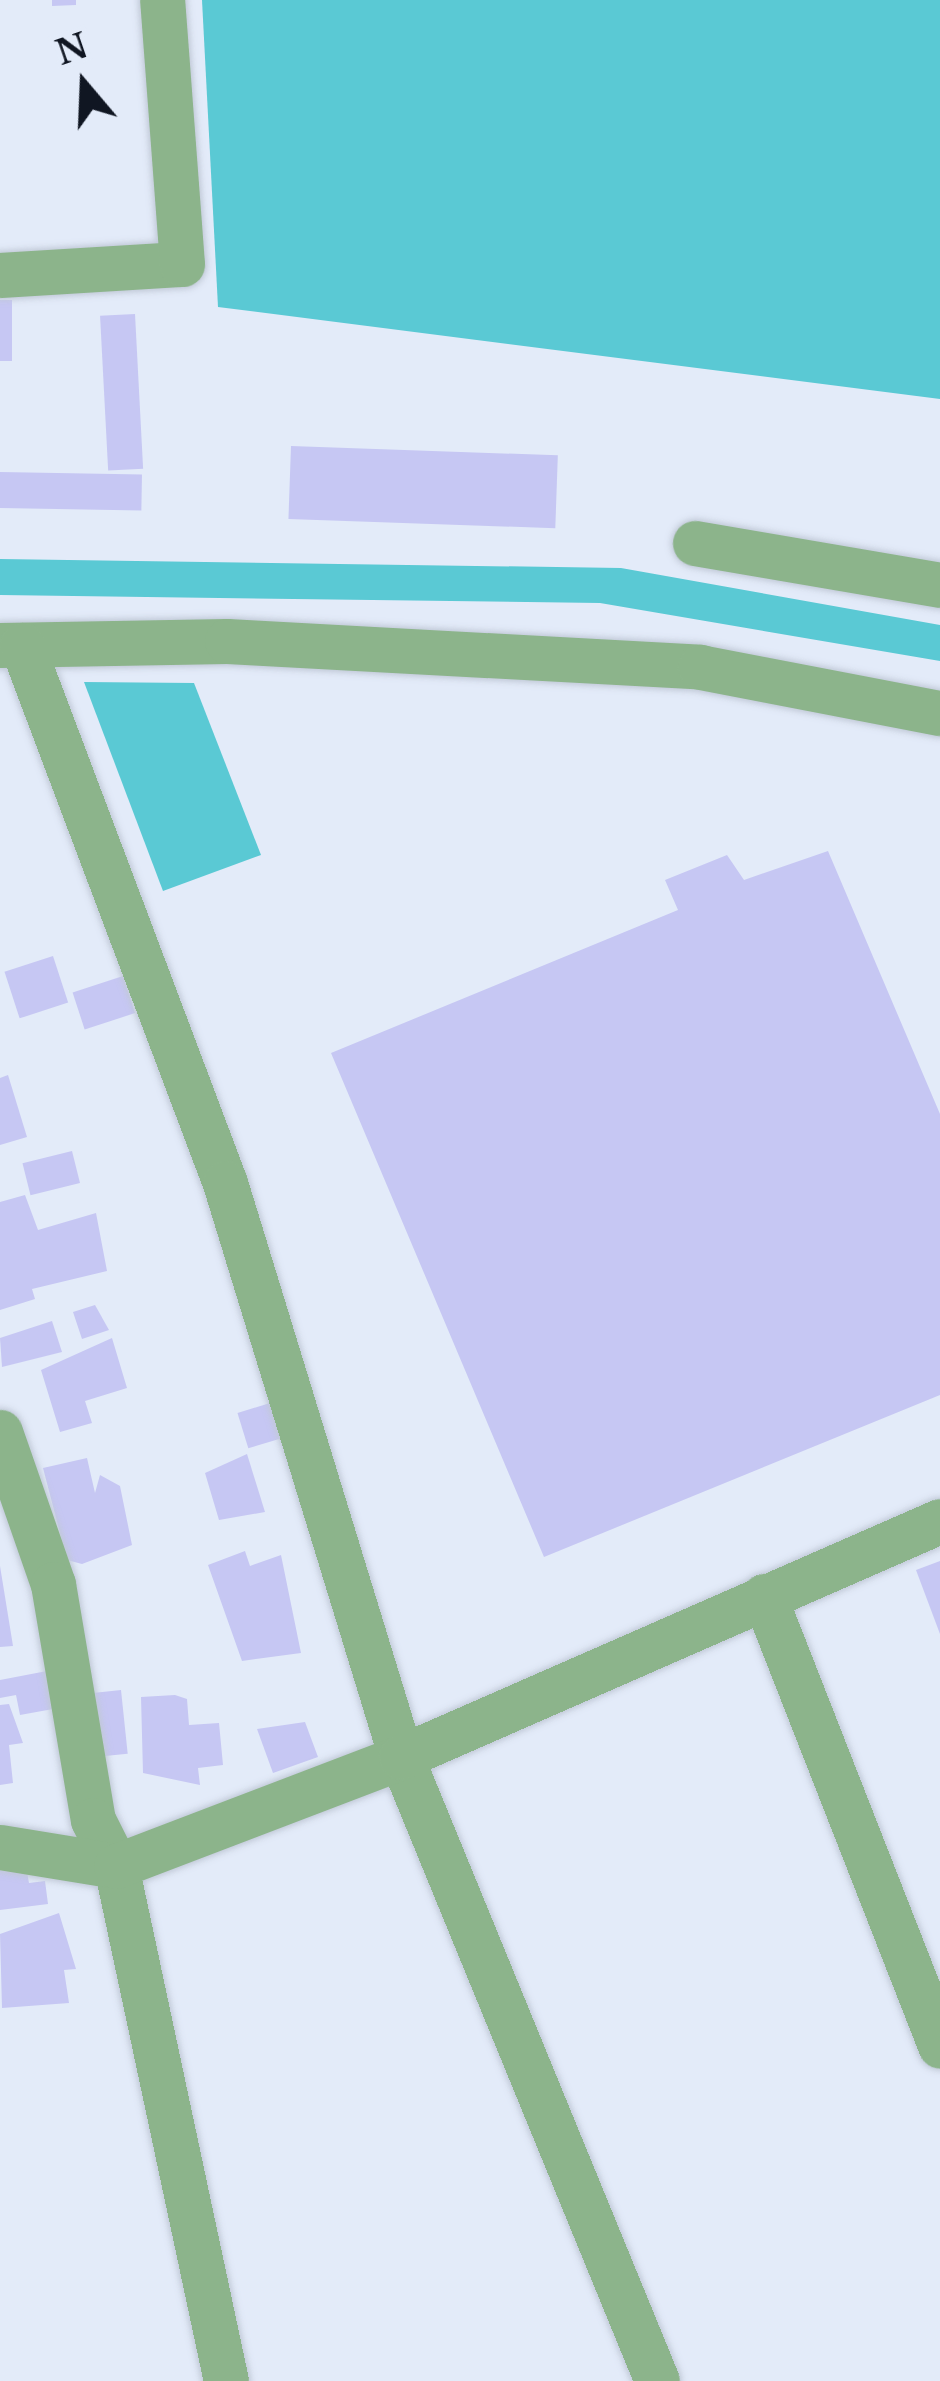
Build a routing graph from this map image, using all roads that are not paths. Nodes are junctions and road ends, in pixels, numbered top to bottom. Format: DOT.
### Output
graph roads {
  1 [pos="163,0"];
  2 [pos="0,275"];
  3 [pos="695,543"];
  4 [pos="940,585"];
  5 [pos="11,645"];
  6 [pos="940,712"];
  7 [pos="0,1432"];
  8 [pos="940,1521"];
  9 [pos="764,1596"];
  10 [pos="401,1757"];
  11 [pos="0,1847"];
  12 [pos="116,1865"];
  13 [pos="940,2046"];
  14 [pos="226,2381"];
  15 [pos="657,2381"];
  1 -- 2 [label="street"];
  3 -- 4 [label="street"];
  5 -- 6 [label="street"];
  5 -- 10 [label="street"];
  7 -- 12 [label="street"];
  8 -- 9 [label="street"];
  9 -- 10 [label="street"];
  9 -- 13 [label="street"];
  10 -- 12 [label="street"];
  10 -- 15 [label="street"];
  11 -- 12 [label="street"];
  12 -- 14 [label="street"];
}
